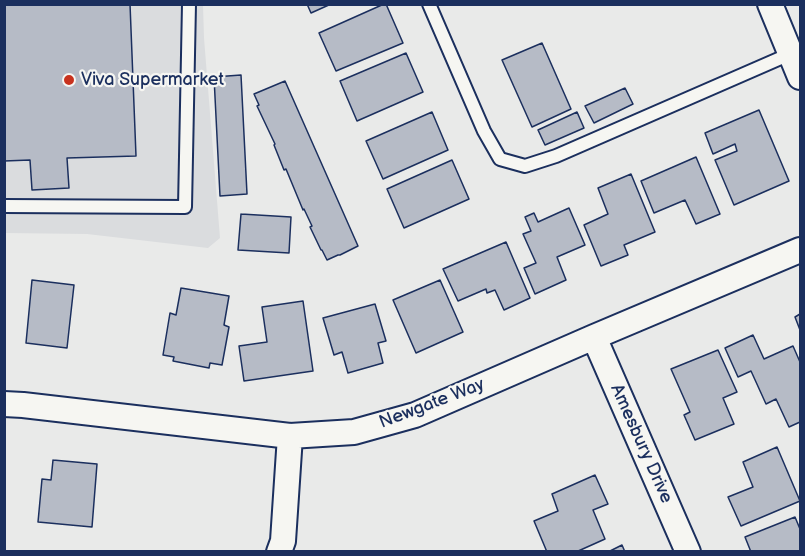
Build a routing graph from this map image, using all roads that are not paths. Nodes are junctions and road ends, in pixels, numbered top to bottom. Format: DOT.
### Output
graph roads {
  1 [pos="189,4"];
  2 [pos="429,4"];
  3 [pos="770,5"];
  4 [pos="790,54"];
  5 [pos="801,78"];
  6 [pos="4,206"];
  7 [pos="801,250"];
  8 [pos="594,337"];
  9 [pos="4,404"];
  10 [pos="290,436"];
  11 [pos="279,552"];
  12 [pos="688,552"];
  1 -- 6 [label="lane"];
  2 -- 4 [label="lane"];
  3 -- 4 [label="street"];
  4 -- 5 [label="street"];
  7 -- 8 [label="street, Newgate Way"];
  8 -- 10 [label="street, Newgate Way"];
  8 -- 12 [label="street, Amesbury Drive"];
  9 -- 10 [label="street, Newgate Way"];
  10 -- 11 [label="street"];
}
